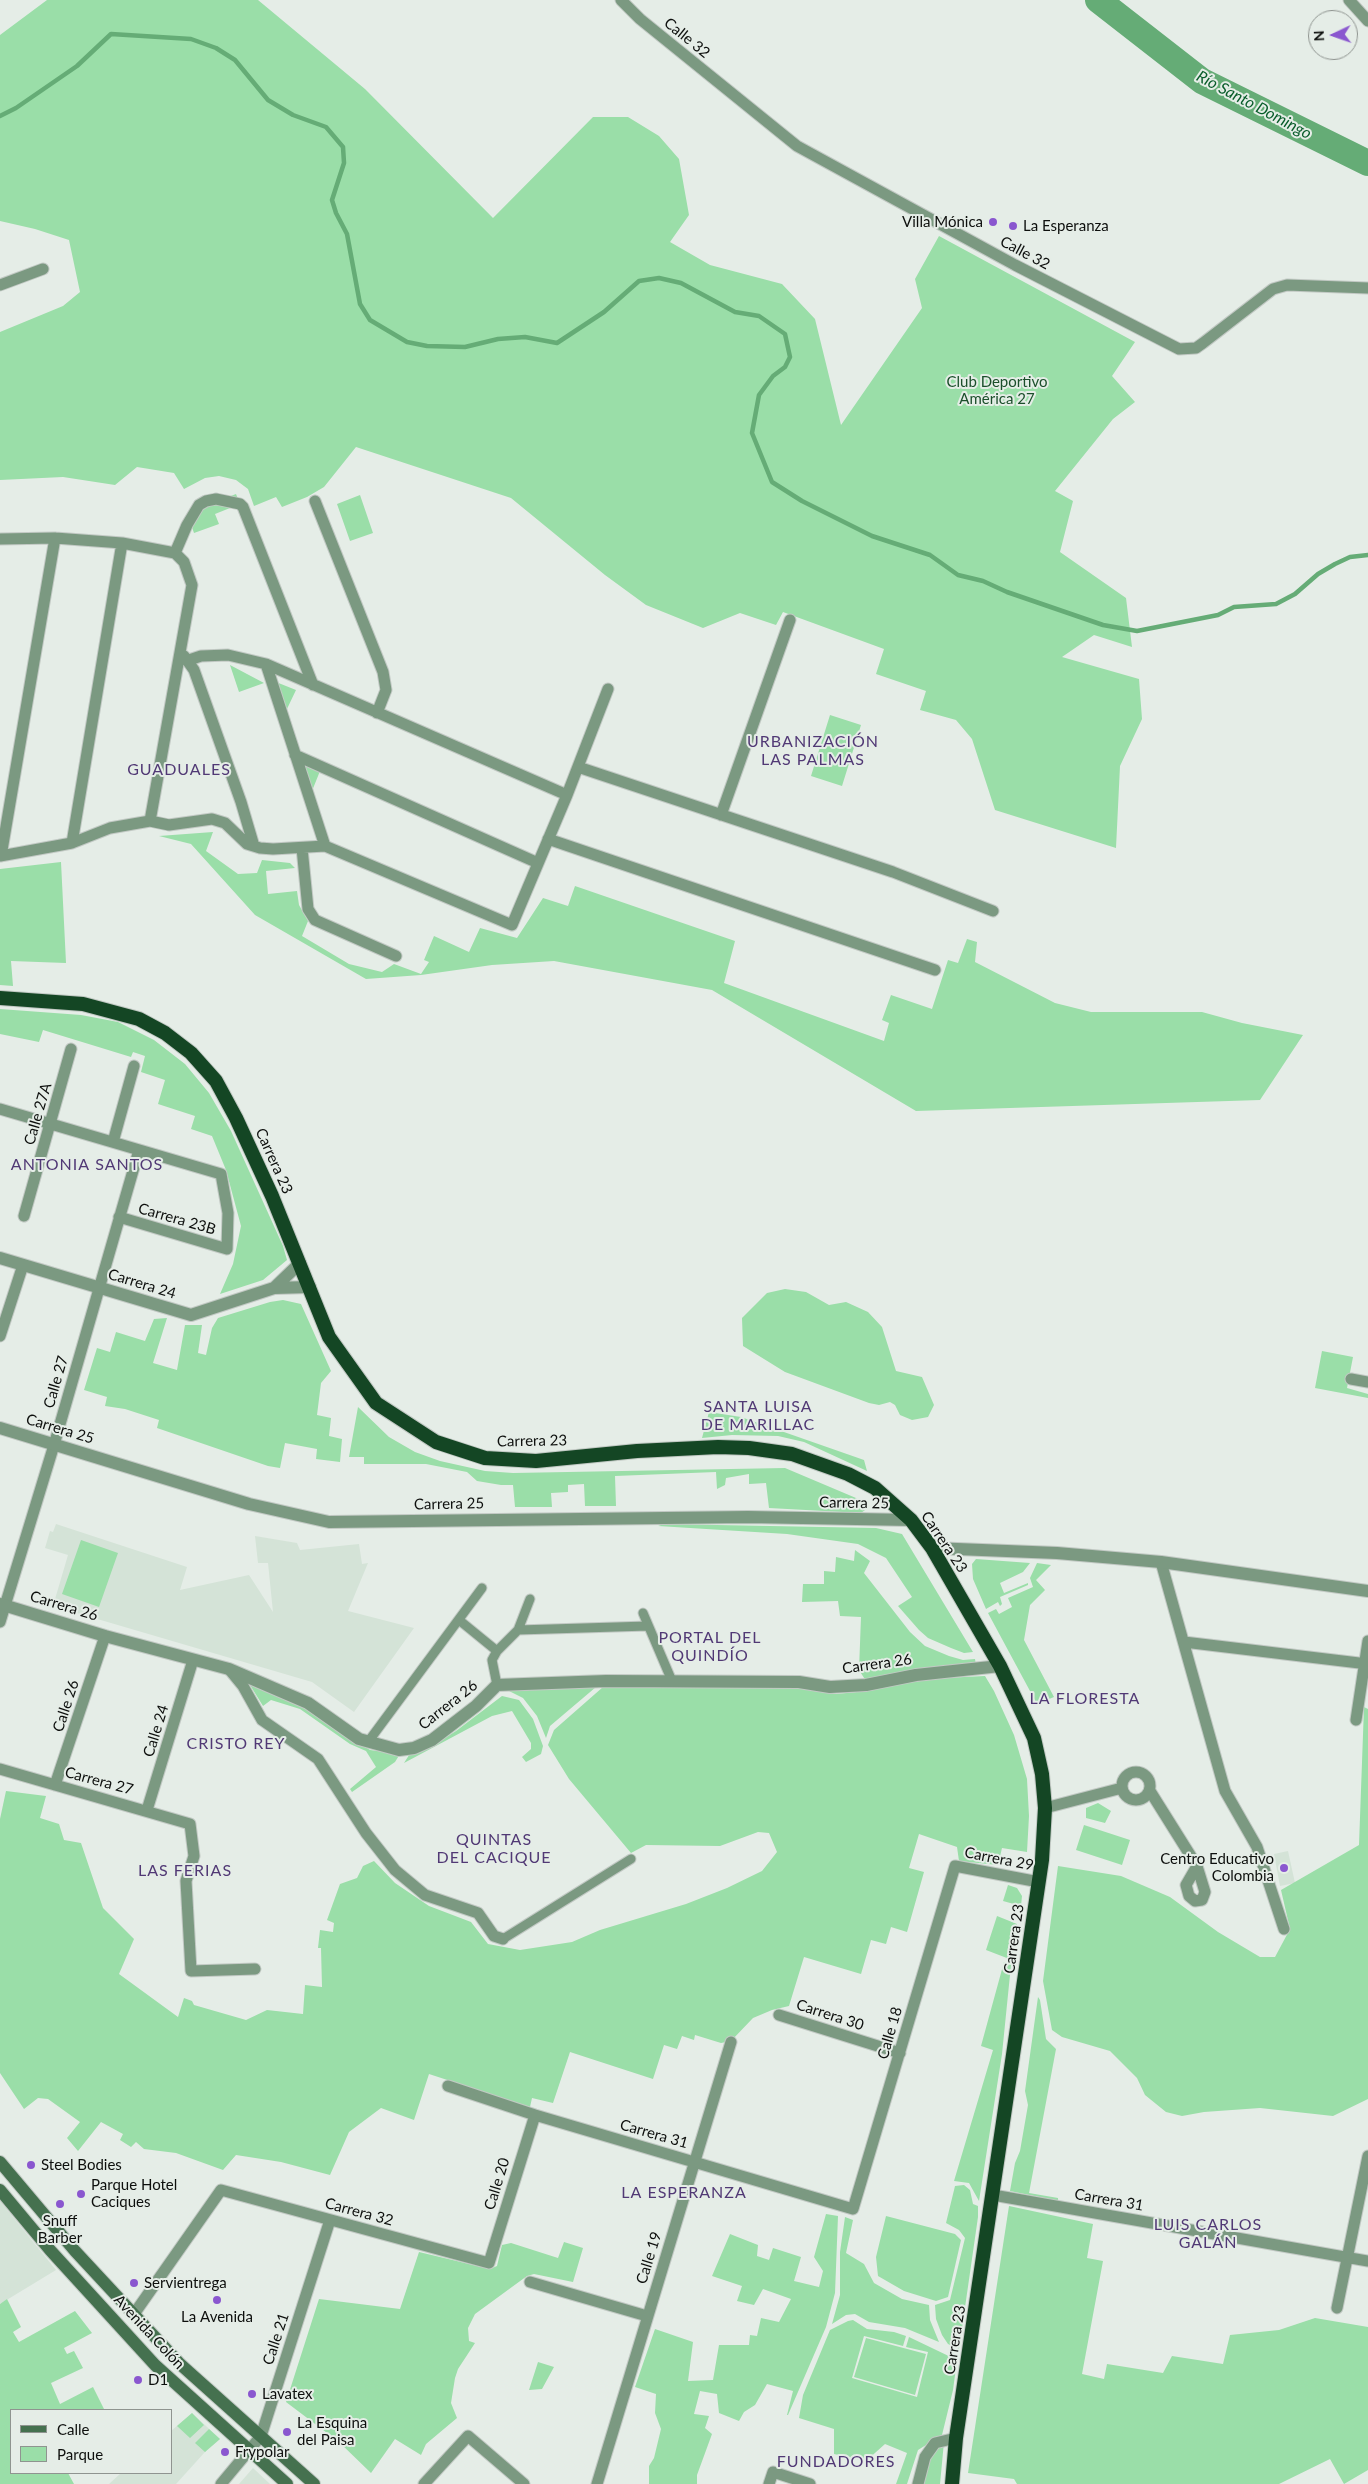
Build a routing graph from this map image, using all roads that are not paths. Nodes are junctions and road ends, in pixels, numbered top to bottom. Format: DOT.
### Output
graph roads {
  1 [pos="621,0"];
  2 [pos="1349,0"];
  3 [pos="1368,22"];
  4 [pos="43,269"];
  5 [pos="0,285"];
  6 [pos="1368,288"];
  7 [pos="315,501"];
  8 [pos="55,538"];
  9 [pos="0,539"];
  10 [pos="122,543"];
  11 [pos="175,553"];
  12 [pos="790,620"];
  13 [pos="184,657"];
  14 [pos="266,664"];
  15 [pos="313,685"];
  16 [pos="608,689"];
  17 [pos="377,713"];
  18 [pos="295,755"];
  19 [pos="578,767"];
  20 [pos="567,795"];
  21 [pos="721,815"];
  22 [pos="150,821"];
  23 [pos="548,839"];
  24 [pos="72,843"];
  25 [pos="254,846"];
  26 [pos="325,846"];
  27 [pos="302,848"];
  28 [pos="0,856"];
  29 [pos="538,863"];
  30 [pos="993,910"];
  31 [pos="396,956"];
  32 [pos="935,970"];
  33 [pos="0,998"];
  34 [pos="71,1048"];
  35 [pos="134,1066"];
  36 [pos="0,1109"];
  37 [pos="51,1124"];
  38 [pos="113,1142"];
  39 [pos="139,1150"];
  40 [pos="24,1216"];
  41 [pos="119,1217"];
  42 [pos="0,1258"];
  43 [pos="300,1263"];
  44 [pos="23,1265"];
  45 [pos="98,1288"];
  46 [pos="274,1288"];
  47 [pos="310,1288"];
  48 [pos="0,1336"];
  49 [pos="1351,1379"];
  50 [pos="1368,1382"];
  51 [pos="0,1428"];
  52 [pos="54,1445"];
  53 [pos="911,1520"];
  54 [pos="932,1548"];
  55 [pos="1161,1562"];
  56 [pos="482,1588"];
  57 [pos="1368,1591"];
  58 [pos="530,1599"];
  59 [pos="3,1604"];
  60 [pos="643,1612"];
  61 [pos="459,1620"];
  62 [pos="0,1622"];
  63 [pos="648,1626"];
  64 [pos="518,1630"];
  65 [pos="105,1636"];
  66 [pos="1368,1641"];
  67 [pos="1184,1642"];
  68 [pos="497,1651"];
  69 [pos="193,1660"];
  70 [pos="1366,1663"];
  71 [pos="1000,1666"];
  72 [pos="229,1669"];
  73 [pos="672,1681"];
  74 [pos="497,1686"];
  75 [pos="1356,1720"];
  76 [pos="368,1742"];
  77 [pos="0,1769"];
  78 [pos="55,1785"];
  79 [pos="1122,1788"];
  80 [pos="1150,1791"];
  81 [pos="1045,1808"];
  82 [pos="147,1810"];
  83 [pos="631,1859"];
  84 [pos="954,1866"];
  85 [pos="1197,1866"];
  86 [pos="1039,1882"];
  87 [pos="1284,1929"];
  88 [pos="503,1939"];
  89 [pos="255,1969"];
  90 [pos="779,2015"];
  91 [pos="731,2042"];
  92 [pos="900,2053"];
  93 [pos="448,2086"];
  94 [pos="535,2115"];
  95 [pos="1368,2156"];
  96 [pos="695,2161"];
  97 [pos="0,2162"];
  98 [pos="18,2184"];
  99 [pos="2,2193"];
  100 [pos="993,2195"];
  101 [pos="853,2209"];
  102 [pos="330,2220"];
  103 [pos="64,2238"];
  104 [pos="50,2250"];
  105 [pos="1347,2257"];
  106 [pos="1368,2261"];
  107 [pos="489,2263"];
  108 [pos="530,2282"];
  109 [pos="1337,2308"];
  110 [pos="134,2314"];
  111 [pos="647,2316"];
  112 [pos="261,2436"];
  113 [pos="956,2438"];
  114 [pos="249,2451"];
  115 [pos="221,2484"];
  116 [pos="287,2484"];
  117 [pos="314,2484"];
  118 [pos="424,2484"];
  119 [pos="524,2484"];
  120 [pos="597,2484"];
  121 [pos="769,2484"];
  122 [pos="810,2484"];
  123 [pos="918,2484"];
  124 [pos="952,2484"];
  1 -- 6 [label="street, Calle 32"];
  2 -- 3 [label="street"];
  4 -- 5 [label="street"];
  7 -- 17 [label="street"];
  8 -- 9 [label="street"];
  8 -- 10 [label="street"];
  8 -- 28 [label="street"];
  10 -- 11 [label="street"];
  10 -- 24 [label="street"];
  11 -- 13 [label="street"];
  11 -- 15 [label="street"];
  12 -- 21 [label="street"];
  13 -- 14 [label="street"];
  13 -- 22 [label="street"];
  13 -- 25 [label="street"];
  14 -- 15 [label="street"];
  14 -- 18 [label="street"];
  15 -- 17 [label="street"];
  16 -- 19 [label="street"];
  17 -- 20 [label="street"];
  18 -- 26 [label="street"];
  18 -- 29 [label="street"];
  19 -- 20 [label="street"];
  19 -- 21 [label="street"];
  20 -- 23 [label="street"];
  21 -- 30 [label="street"];
  22 -- 24 [label="street"];
  22 -- 25 [label="street"];
  23 -- 29 [label="street"];
  23 -- 32 [label="street"];
  24 -- 28 [label="street"];
  25 -- 27 [label="street"];
  26 -- 27 [label="street"];
  26 -- 29 [label="street"];
  27 -- 31 [label="street"];
  33 -- 43 [label="highway, Carrera 23"];
  34 -- 37 [label="street, Calle 27A"];
  35 -- 38 [label="street"];
  36 -- 37 [label="street"];
  37 -- 38 [label="street"];
  37 -- 40 [label="street, Calle 27A"];
  38 -- 39 [label="street"];
  39 -- 41 [label="street, Calle 27"];
  39 -- 41 [label="street, Carrera 23B"];
  41 -- 45 [label="street, Calle 27"];
  42 -- 44 [label="street, Carrera 24"];
  43 -- 46 [label="street, Carrera 24"];
  43 -- 47 [label="highway, Carrera 23"];
  44 -- 45 [label="street, Carrera 24"];
  44 -- 48 [label="street"];
  45 -- 46 [label="street, Carrera 24"];
  45 -- 52 [label="street, Calle 27"];
  46 -- 47 [label="street, Carrera 24"];
  47 -- 53 [label="highway, Carrera 23"];
  49 -- 50 [label="street"];
  51 -- 52 [label="street, Carrera 25"];
  52 -- 53 [label="street, Carrera 25"];
  52 -- 59 [label="street, Calle 27"];
  53 -- 54 [label="highway, Carrera 23"];
  54 -- 55 [label="street"];
  54 -- 71 [label="highway, Carrera 23"];
  55 -- 57 [label="street"];
  55 -- 67 [label="street"];
  56 -- 61 [label="street"];
  58 -- 64 [label="street"];
  59 -- 62 [label="street, Calle 27"];
  59 -- 65 [label="street, Carrera 26"];
  60 -- 63 [label="street"];
  61 -- 68 [label="street"];
  61 -- 76 [label="street"];
  63 -- 64 [label="street"];
  63 -- 73 [label="street"];
  64 -- 68 [label="street"];
  65 -- 69 [label="street, Carrera 26"];
  65 -- 78 [label="street, Calle 26"];
  66 -- 70 [label="street"];
  67 -- 70 [label="street"];
  67 -- 87 [label="street"];
  68 -- 74 [label="street"];
  69 -- 72 [label="street, Carrera 26"];
  69 -- 82 [label="street, Calle 24"];
  70 -- 75 [label="street"];
  71 -- 73 [label="street, Carrera 26"];
  71 -- 81 [label="highway, Carrera 23"];
  72 -- 76 [label="street, Carrera 26"];
  72 -- 88 [label="street"];
  73 -- 74 [label="street, Carrera 26"];
  74 -- 76 [label="street, Carrera 26"];
  77 -- 78 [label="street, Carrera 27"];
  78 -- 82 [label="street, Carrera 27"];
  79 -- 80 [label="street"];
  79 -- 80 [label="street"];
  79 -- 81 [label="street"];
  80 -- 85 [label="street"];
  81 -- 86 [label="highway, Carrera 23"];
  82 -- 89 [label="street, Carrera 27"];
  83 -- 88 [label="street"];
  84 -- 86 [label="street, Carrera 29"];
  84 -- 92 [label="street, Calle 18"];
  86 -- 100 [label="highway, Carrera 23"];
  90 -- 92 [label="street, Carrera 30"];
  91 -- 96 [label="street, Calle 19"];
  92 -- 101 [label="street, Calle 18"];
  93 -- 94 [label="street, Carrera 31"];
  94 -- 96 [label="street, Carrera 31"];
  94 -- 107 [label="street, Calle 20"];
  95 -- 105 [label="street"];
  96 -- 101 [label="street, Carrera 31"];
  96 -- 111 [label="street, Calle 19"];
  97 -- 98 [label="main road, Avenida Colón"];
  98 -- 99 [label="main road"];
  98 -- 103 [label="main road, Avenida Colón"];
  99 -- 104 [label="main road, Avenida Colón"];
  100 -- 105 [label="street, Carrera 31"];
  100 -- 113 [label="highway, Carrera 23"];
  102 -- 107 [label="street, Carrera 32"];
  102 -- 110 [label="street, Carrera 32"];
  102 -- 112 [label="street, Calle 21"];
  103 -- 104 [label="main road"];
  103 -- 110 [label="main road, Avenida Colón"];
  104 -- 114 [label="main road, Avenida Colón"];
  105 -- 106 [label="street, Carrera 31"];
  105 -- 109 [label="street"];
  108 -- 111 [label="street"];
  110 -- 112 [label="main road, Avenida Colón"];
  111 -- 120 [label="street, Calle 19"];
  112 -- 114 [label="street, Calle 21"];
  112 -- 117 [label="main road, Avenida Colón"];
  113 -- 123 [label="street"];
  113 -- 124 [label="highway, Carrera 23"];
  114 -- 115 [label="street, Calle 21"];
  114 -- 116 [label="main road, Avenida Colón"];
  118 -- 119 [label="street"];
  121 -- 122 [label="street"];
}
